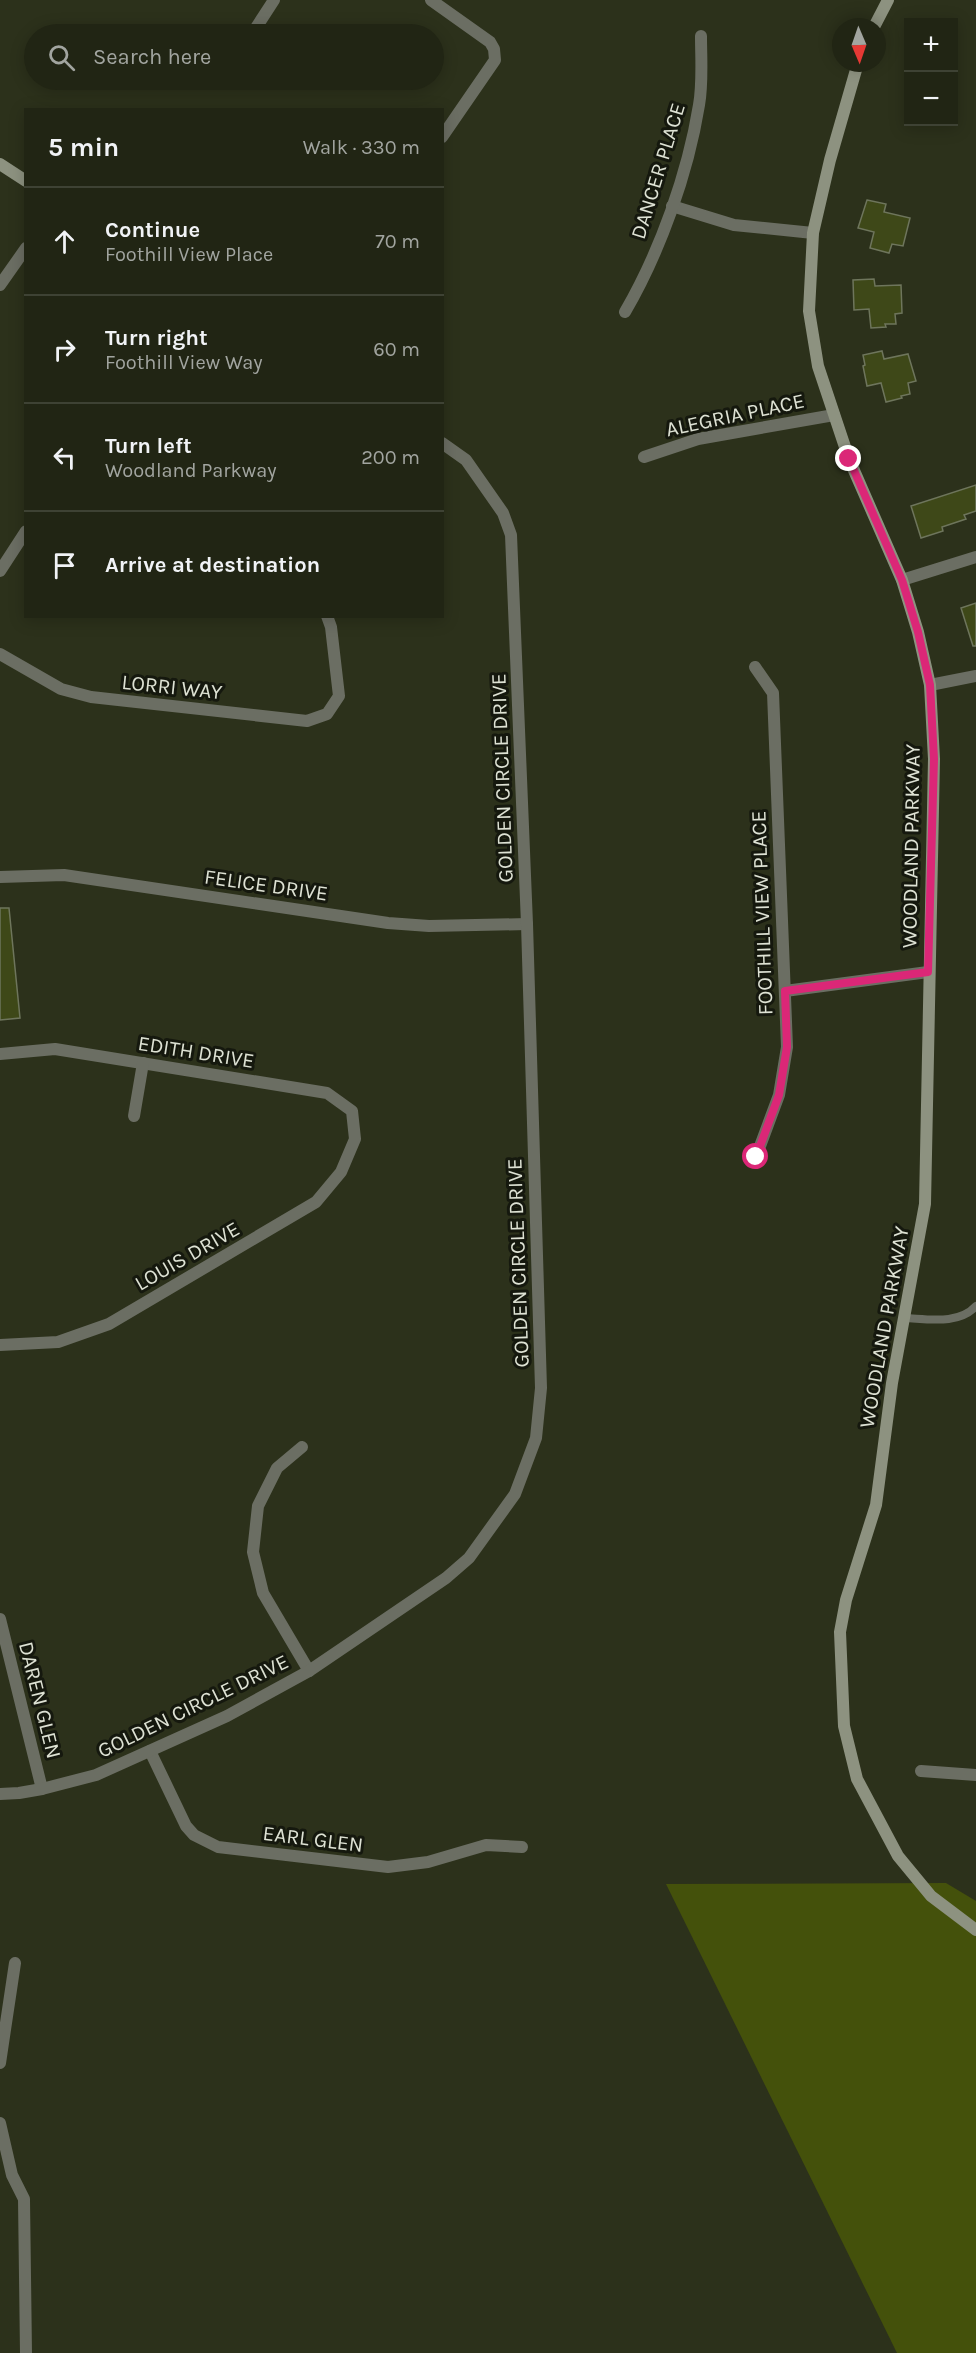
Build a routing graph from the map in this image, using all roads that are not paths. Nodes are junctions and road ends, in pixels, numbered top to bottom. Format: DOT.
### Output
graph roads {
  1 [pos="274,0"];
  2 [pos="888,0"];
  3 [pos="434,1"];
  4 [pos="879,18"];
  5 [pos="258,24"];
  6 [pos="701,36"];
  7 [pos="855,72"];
  8 [pos="444,134"];
  9 [pos="0,164"];
  10 [pos="24,179"];
  11 [pos="672,206"];
  12 [pos="813,233"];
  13 [pos="24,251"];
  14 [pos="0,285"];
  15 [pos="625,312"];
  16 [pos="834,415"];
  17 [pos="444,444"];
  18 [pos="644,457"];
  19 [pos="24,534"];
  20 [pos="976,557"];
  21 [pos="0,571"];
  22 [pos="902,580"];
  23 [pos="328,618"];
  24 [pos="0,654"];
  25 [pos="755,667"];
  26 [pos="976,676"];
  27 [pos="930,685"];
  28 [pos="0,877"];
  29 [pos="527,924"];
  30 [pos="928,972"];
  31 [pos="785,991"];
  32 [pos="0,1054"];
  33 [pos="143,1063"];
  34 [pos="134,1116"];
  35 [pos="355,1139"];
  36 [pos="756,1157"];
  37 [pos="976,1306"];
  38 [pos="905,1318"];
  39 [pos="0,1346"];
  40 [pos="302,1447"];
  41 [pos="0,1619"];
  42 [pos="309,1671"];
  43 [pos="150,1751"];
  44 [pos="921,1771"];
  45 [pos="976,1775"];
  46 [pos="42,1789"];
  47 [pos="0,1794"];
  48 [pos="522,1847"];
  49 [pos="976,1930"];
  50 [pos="15,1963"];
  51 [pos="0,2063"];
  52 [pos="0,2123"];
  53 [pos="6,2176"];
  54 [pos="26,2353"];
  1 -- 5 [label="street"];
  2 -- 4 [label="street"];
  3 -- 8 [label="street"];
  6 -- 11 [label="street, DANCER PLACE"];
  7 -- 12 [label="street, WOODLAND PARKWAY"];
  9 -- 10 [label="street"];
  11 -- 12 [label="street"];
  11 -- 15 [label="street, DANCER PLACE"];
  12 -- 16 [label="street, WOODLAND PARKWAY"];
  13 -- 14 [label="street"];
  16 -- 18 [label="street, ALEGRIA PLACE"];
  16 -- 22 [label="street, WOODLAND PARKWAY"];
  17 -- 29 [label="street, GOLDEN CIRCLE DRIVE"];
  19 -- 21 [label="street"];
  20 -- 22 [label="street"];
  22 -- 27 [label="street, WOODLAND PARKWAY"];
  23 -- 24 [label="street, LORRI WAY"];
  25 -- 31 [label="street, FOOTHILL VIEW PLACE"];
  26 -- 27 [label="street"];
  27 -- 30 [label="street, WOODLAND PARKWAY"];
  28 -- 29 [label="street, FELICE DRIVE"];
  29 -- 42 [label="street, GOLDEN CIRCLE DRIVE"];
  30 -- 31 [label="street"];
  30 -- 38 [label="street, WOODLAND PARKWAY"];
  31 -- 36 [label="street, FOOTHILL VIEW PLACE"];
  32 -- 33 [label="street, EDITH DRIVE"];
  33 -- 34 [label="street"];
  33 -- 35 [label="street, EDITH DRIVE"];
  35 -- 39 [label="street, LOUIS DRIVE"];
  37 -- 38 [label="lane"];
  38 -- 49 [label="street, WOODLAND PARKWAY"];
  40 -- 42 [label="street"];
  41 -- 46 [label="street, DAREN GLEN"];
  42 -- 43 [label="street, GOLDEN CIRCLE DRIVE"];
  43 -- 46 [label="street, GOLDEN CIRCLE DRIVE"];
  43 -- 48 [label="street, EARL GLEN"];
  44 -- 45 [label="street"];
  46 -- 47 [label="street, GOLDEN CIRCLE DRIVE"];
  50 -- 51 [label="street"];
  52 -- 53 [label="street"];
  53 -- 54 [label="street"];
}
